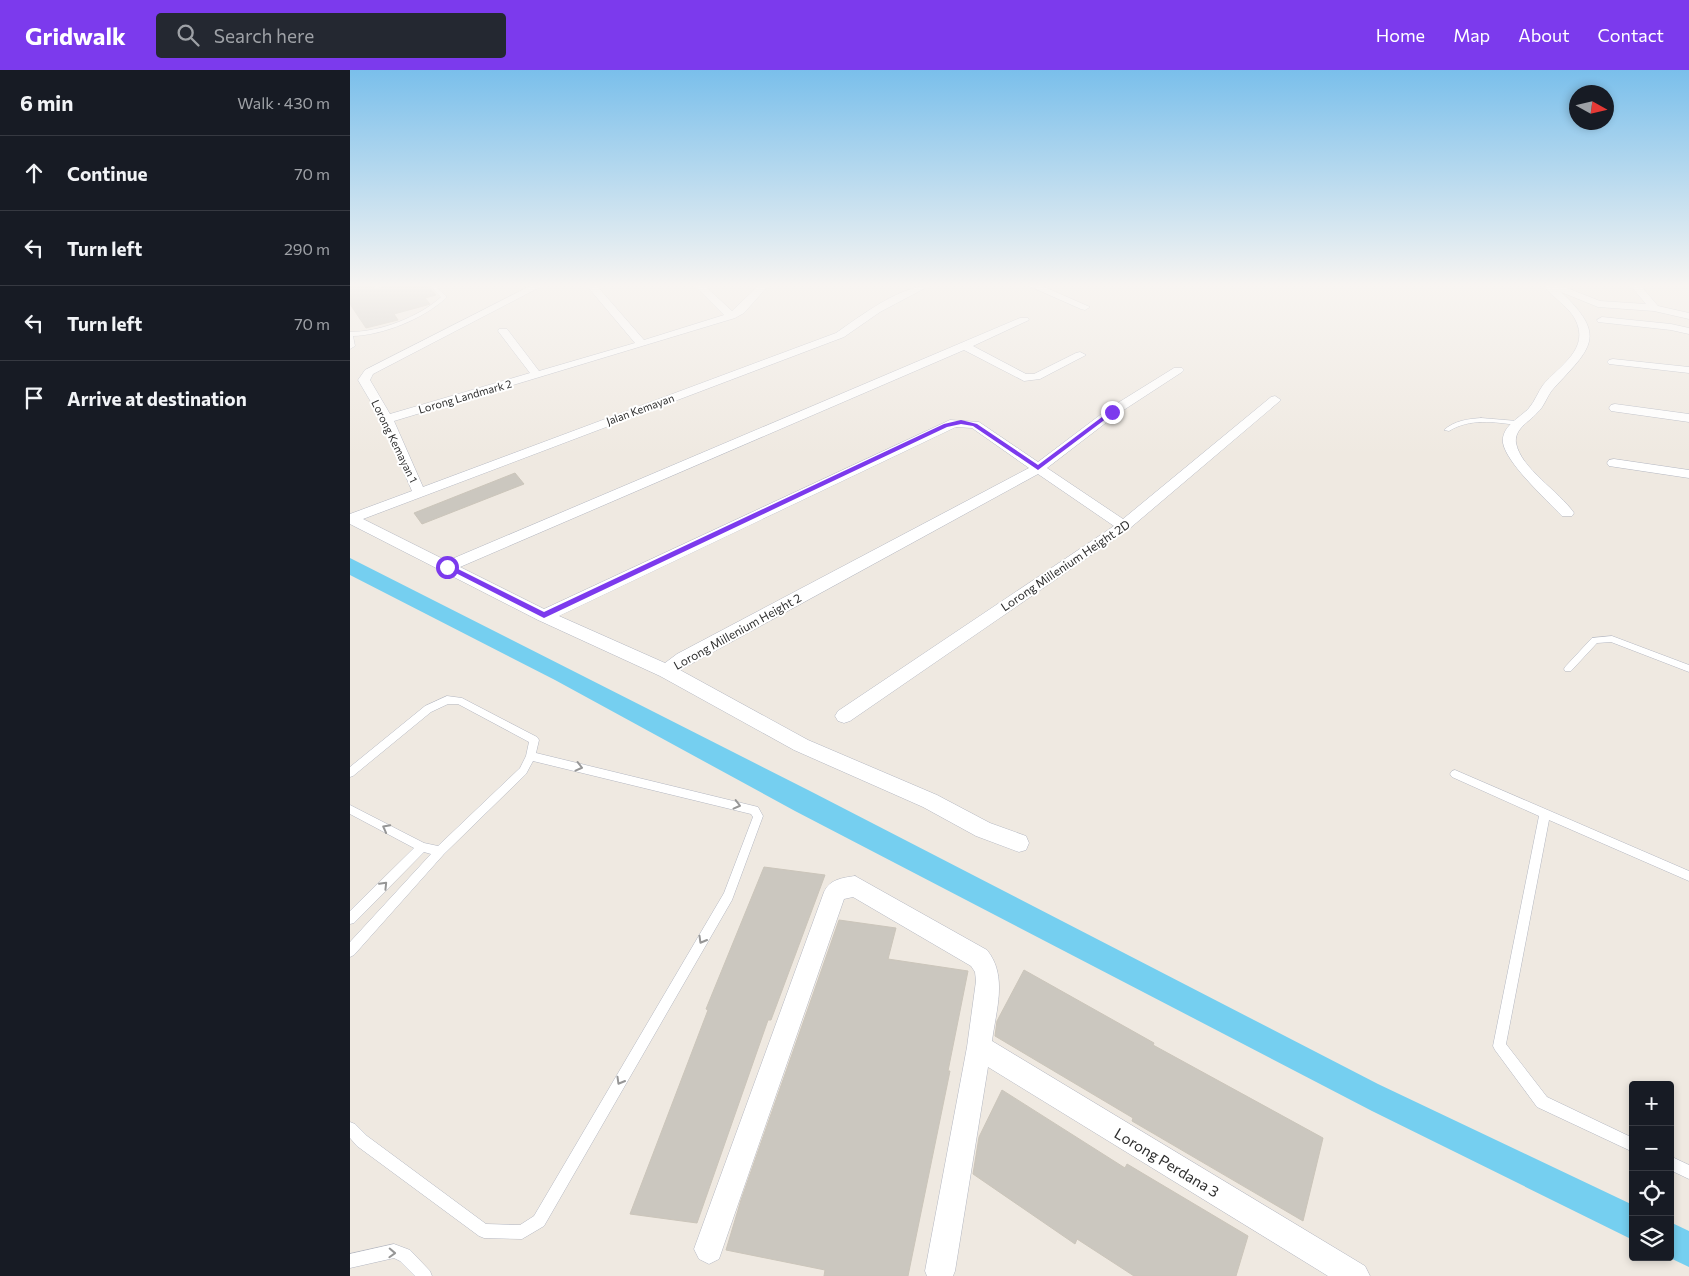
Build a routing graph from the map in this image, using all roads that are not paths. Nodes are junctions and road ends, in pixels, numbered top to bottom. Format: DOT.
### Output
graph roads {
  1 [pos="427,342"];
  2 [pos="511,342"];
  3 [pos="647,342"];
  4 [pos="820,342"];
  5 [pos="974,342"];
  6 [pos="1583,342"];
  7 [pos="642,344"];
  8 [pos="966,346"];
  9 [pos="1080,355"];
  10 [pos="1613,362"];
  11 [pos="1178,370"];
  12 [pos="1689,370"];
  13 [pos="536,375"];
  14 [pos="1276,400"];
  15 [pos="1615,408"];
  16 [pos="1689,418"];
  17 [pos="386,419"];
  18 [pos="1517,423"];
  19 [pos="1447,430"];
  20 [pos="1614,463"];
  21 [pos="1038,468"];
  22 [pos="1689,474"];
  23 [pos="419,492"];
  24 [pos="1567,513"];
  25 [pos="350,519"];
  26 [pos="1124,526"];
  27 [pos="447,567"];
  28 [pos="544,616"];
  29 [pos="1568,669"];
  30 [pos="1689,669"];
  31 [pos="666,670"];
  32 [pos="844,716"];
  33 [pos="532,756"];
  34 [pos="350,773"];
  35 [pos="1456,774"];
  36 [pos="350,809"];
  37 [pos="1545,813"];
  38 [pos="1019,843"];
  39 [pos="422,846"];
  40 [pos="440,851"];
  41 [pos="1689,876"];
  42 [pos="350,919"];
  43 [pos="350,951"];
  44 [pos="980,1047"];
  45 [pos="350,1129"];
  46 [pos="1629,1143"];
  47 [pos="1674,1165"];
  48 [pos="1689,1172"];
  49 [pos="709,1249"];
  50 [pos="350,1261"];
  51 [pos="940,1271"];
  52 [pos="425,1276"];
  53 [pos="1355,1276"];
  1 -- 17 [label="street, Lorong Kemayan 1"];
  2 -- 13 [label="street"];
  3 -- 7 [label="street, Lorong Landmark 2"];
  4 -- 23 [label="street, Jalan Kemayan"];
  5 -- 8 [label="street"];
  6 -- 18 [label="street"];
  7 -- 13 [label="street, Lorong Landmark 2"];
  8 -- 9 [label="street"];
  8 -- 27 [label="street"];
  10 -- 12 [label="street"];
  11 -- 21 [label="street, Lorong Millenium Height 2"];
  13 -- 17 [label="street, Lorong Landmark 2"];
  14 -- 26 [label="street, Lorong Millenium Height 2D"];
  15 -- 16 [label="street"];
  17 -- 23 [label="street, Lorong Kemayan 1"];
  18 -- 19 [label="lane"];
  18 -- 24 [label="street"];
  20 -- 22 [label="street"];
  21 -- 26 [label="street"];
  21 -- 28 [label="street"];
  21 -- 31 [label="street, Lorong Millenium Height 2"];
  23 -- 25 [label="street, Jalan Kemayan"];
  25 -- 27 [label="street, Lorong Millenium Height 2"];
  26 -- 32 [label="street, Lorong Millenium Height 2D"];
  27 -- 28 [label="street, Lorong Millenium Height 2"];
  28 -- 31 [label="street, Lorong Millenium Height 2"];
  29 -- 30 [label="lane"];
  31 -- 38 [label="street"];
  33 -- 34 [label="lane"];
  33 -- 40 [label="lane"];
  33 -- 45 [label="lane, one-way"];
  35 -- 37 [label="lane"];
  39 -- 36 [label="lane, one-way"];
  37 -- 41 [label="lane"];
  37 -- 46 [label="lane"];
  39 -- 40 [label="lane"];
  42 -- 39 [label="lane, one-way"];
  40 -- 43 [label="lane"];
  44 -- 49 [label="street"];
  44 -- 51 [label="street"];
  44 -- 53 [label="street, Lorong Perdana 3"];
  47 -- 48 [label="lane"];
  50 -- 52 [label="lane, one-way"];
}
